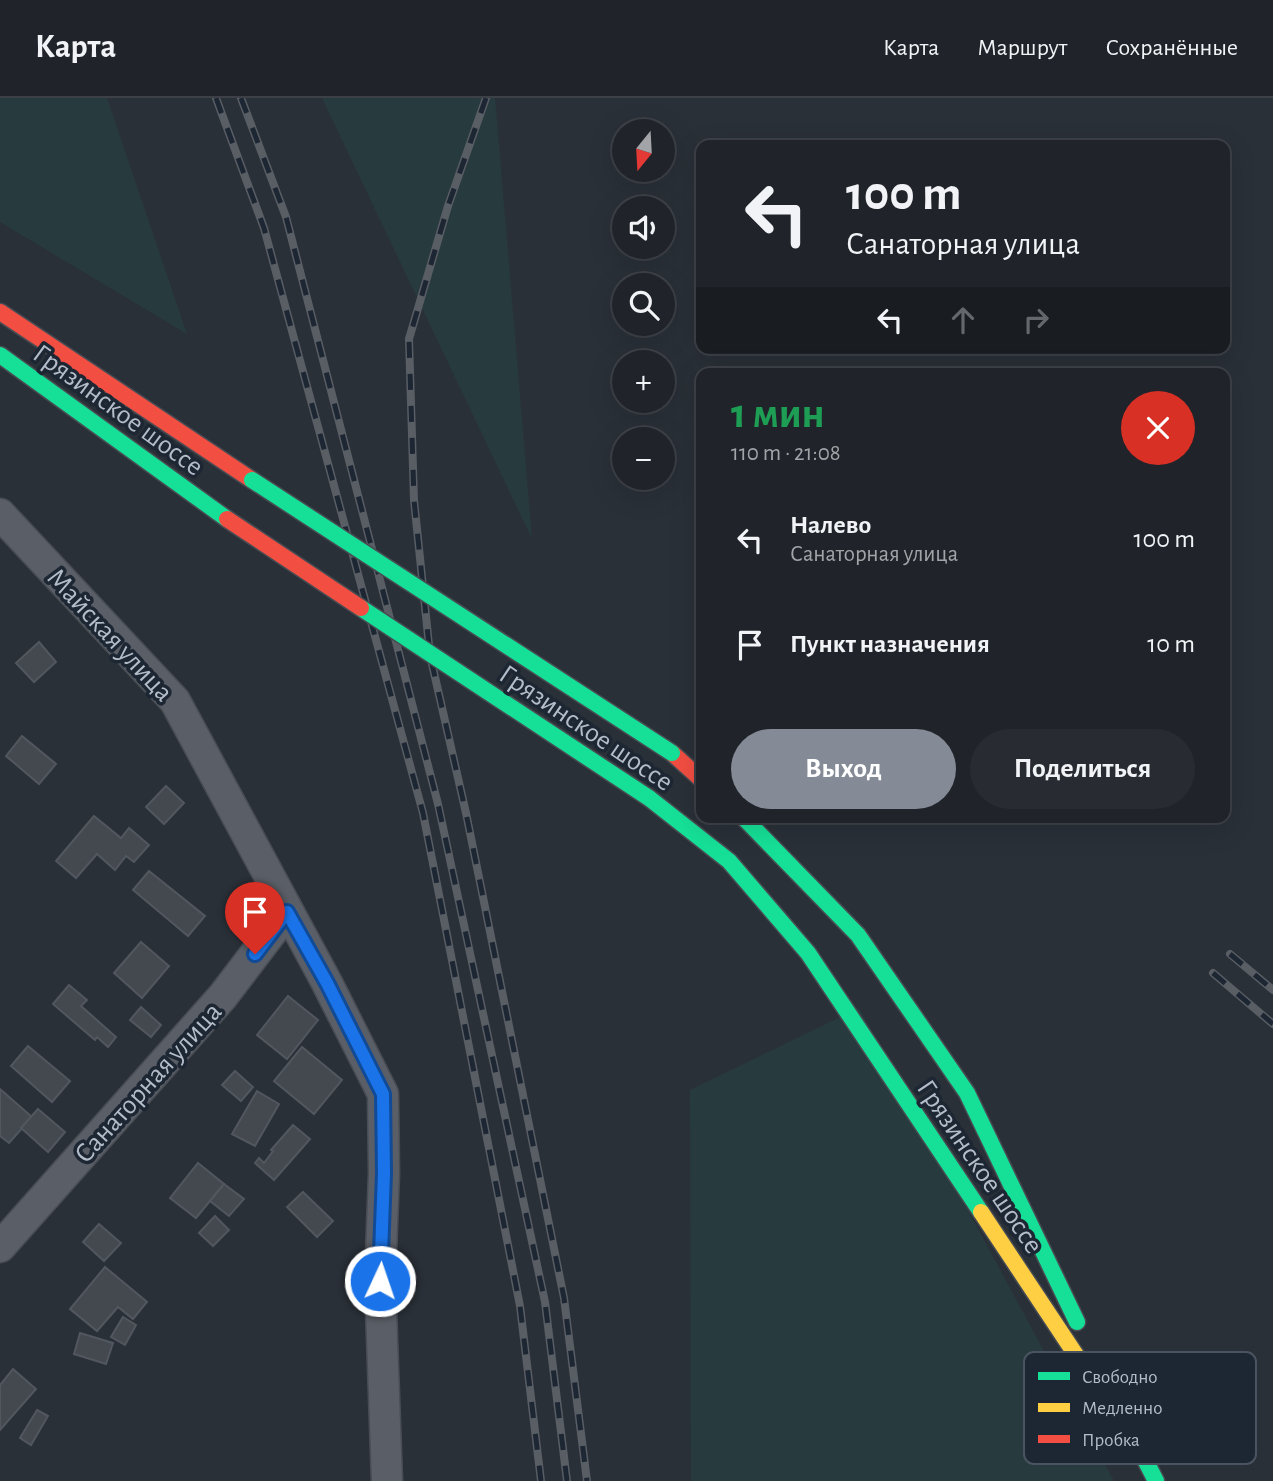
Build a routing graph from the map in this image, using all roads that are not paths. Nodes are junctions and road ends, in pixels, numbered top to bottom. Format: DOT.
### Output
graph roads {
  1 [pos="0,312"];
  2 [pos="0,355"];
  3 [pos="0,514"];
  4 [pos="696,775"];
  5 [pos="749,823"];
  6 [pos="287,912"];
  7 [pos="0,1247"];
  8 [pos="1074,1352"];
  9 [pos="1091,1352"];
  10 [pos="1146,1464"];
  11 [pos="387,1481"];
  12 [pos="1156,1481"];
  1 -- 4 [label="main road, Грязинское шоссе, bridge"];
  2 -- 8 [label="main road, Грязинское шоссе, bridge"];
  3 -- 6 [label="street, Майская улица"];
  5 -- 9 [label="main road, Грязинское шоссе"];
  6 -- 7 [label="street, Санаторная улица"];
  6 -- 11 [label="street, Майская улица"];
  10 -- 12 [label="main road, Грязинское шоссе"];
}
